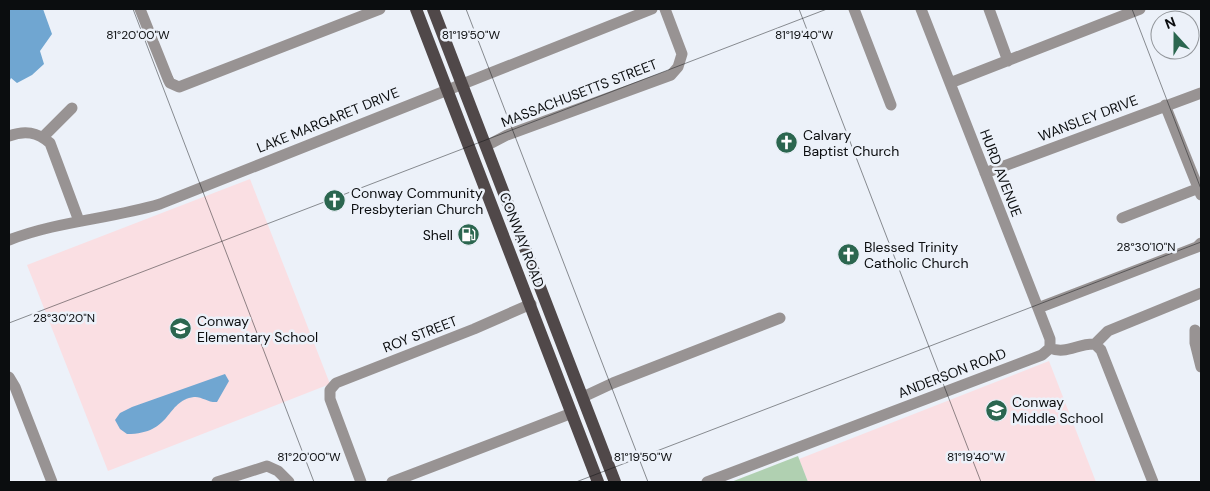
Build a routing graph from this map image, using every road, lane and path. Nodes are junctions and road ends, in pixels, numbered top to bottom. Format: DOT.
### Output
graph roads {
  1 [pos="140,9"];
  2 [pos="380,9"];
  3 [pos="416,9"];
  4 [pos="433,9"];
  5 [pos="652,9"];
  6 [pos="665,9"];
  7 [pos="854,9"];
  8 [pos="921,9"];
  9 [pos="989,9"];
  10 [pos="1140,9"];
  11 [pos="1008,60"];
  12 [pos="950,82"];
  13 [pos="462,83"];
  14 [pos="447,89"];
  15 [pos="1201,93"];
  16 [pos="1164,105"];
  17 [pos="891,106"];
  18 [pos="72,108"];
  19 [pos="9,136"];
  20 [pos="43,137"];
  21 [pos="486,146"];
  22 [pos="985,173"];
  23 [pos="1200,192"];
  24 [pos="1122,218"];
  25 [pos="79,221"];
  26 [pos="9,240"];
  27 [pos="1201,243"];
  28 [pos="1201,293"];
  29 [pos="531,304"];
  30 [pos="1038,308"];
  31 [pos="780,318"];
  32 [pos="1195,330"];
  33 [pos="1095,344"];
  34 [pos="1050,348"];
  35 [pos="1201,367"];
  36 [pos="556,370"];
  37 [pos="9,378"];
  38 [pos="583,397"];
  39 [pos="572,413"];
  40 [pos="52,482"];
  41 [pos="217,482"];
  42 [pos="289,482"];
  43 [pos="360,482"];
  44 [pos="392,482"];
  45 [pos="598,482"];
  46 [pos="615,482"];
  47 [pos="707,482"];
  48 [pos="1153,482"];
  1 -- 2 [label="street"];
  3 -- 14 [label="main road, CONWAY ROAD"];
  4 -- 13 [label="main road, CONWAY ROAD"];
  5 -- 13 [label="street, LAKE MARGARET DRIVE"];
  6 -- 21 [label="street, MASSACHUSETTS STREET"];
  7 -- 17 [label="street"];
  8 -- 12 [label="street, HURD AVENUE"];
  9 -- 11 [label="street"];
  10 -- 11 [label="street"];
  11 -- 12 [label="street"];
  12 -- 22 [label="street, HURD AVENUE"];
  13 -- 14 [label="street, LAKE MARGARET DRIVE"];
  13 -- 21 [label="main road, CONWAY ROAD"];
  14 -- 25 [label="street, LAKE MARGARET DRIVE"];
  14 -- 29 [label="main road, CONWAY ROAD"];
  15 -- 16 [label="street, WANSLEY DRIVE"];
  16 -- 22 [label="street, WANSLEY DRIVE"];
  16 -- 23 [label="street"];
  18 -- 20 [label="street"];
  19 -- 20 [label="street"];
  20 -- 25 [label="street"];
  21 -- 38 [label="main road, CONWAY ROAD"];
  22 -- 30 [label="street, HURD AVENUE"];
  23 -- 24 [label="street"];
  25 -- 26 [label="street, LAKE MARGARET DRIVE"];
  27 -- 30 [label="street"];
  28 -- 33 [label="street, ANDERSON ROAD"];
  29 -- 36 [label="main road, CONWAY ROAD"];
  29 -- 43 [label="street, ROY STREET"];
  30 -- 34 [label="street, HURD AVENUE"];
  31 -- 38 [label="street"];
  32 -- 35 [label="street"];
  33 -- 34 [label="street, ANDERSON ROAD"];
  33 -- 48 [label="street"];
  34 -- 47 [label="street, ANDERSON ROAD"];
  36 -- 38 [label="main road"];
  36 -- 39 [label="main road, CONWAY ROAD"];
  37 -- 40 [label="street"];
  38 -- 46 [label="main road, CONWAY ROAD"];
  39 -- 44 [label="street"];
  39 -- 45 [label="main road, CONWAY ROAD"];
  41 -- 42 [label="street"];
}
